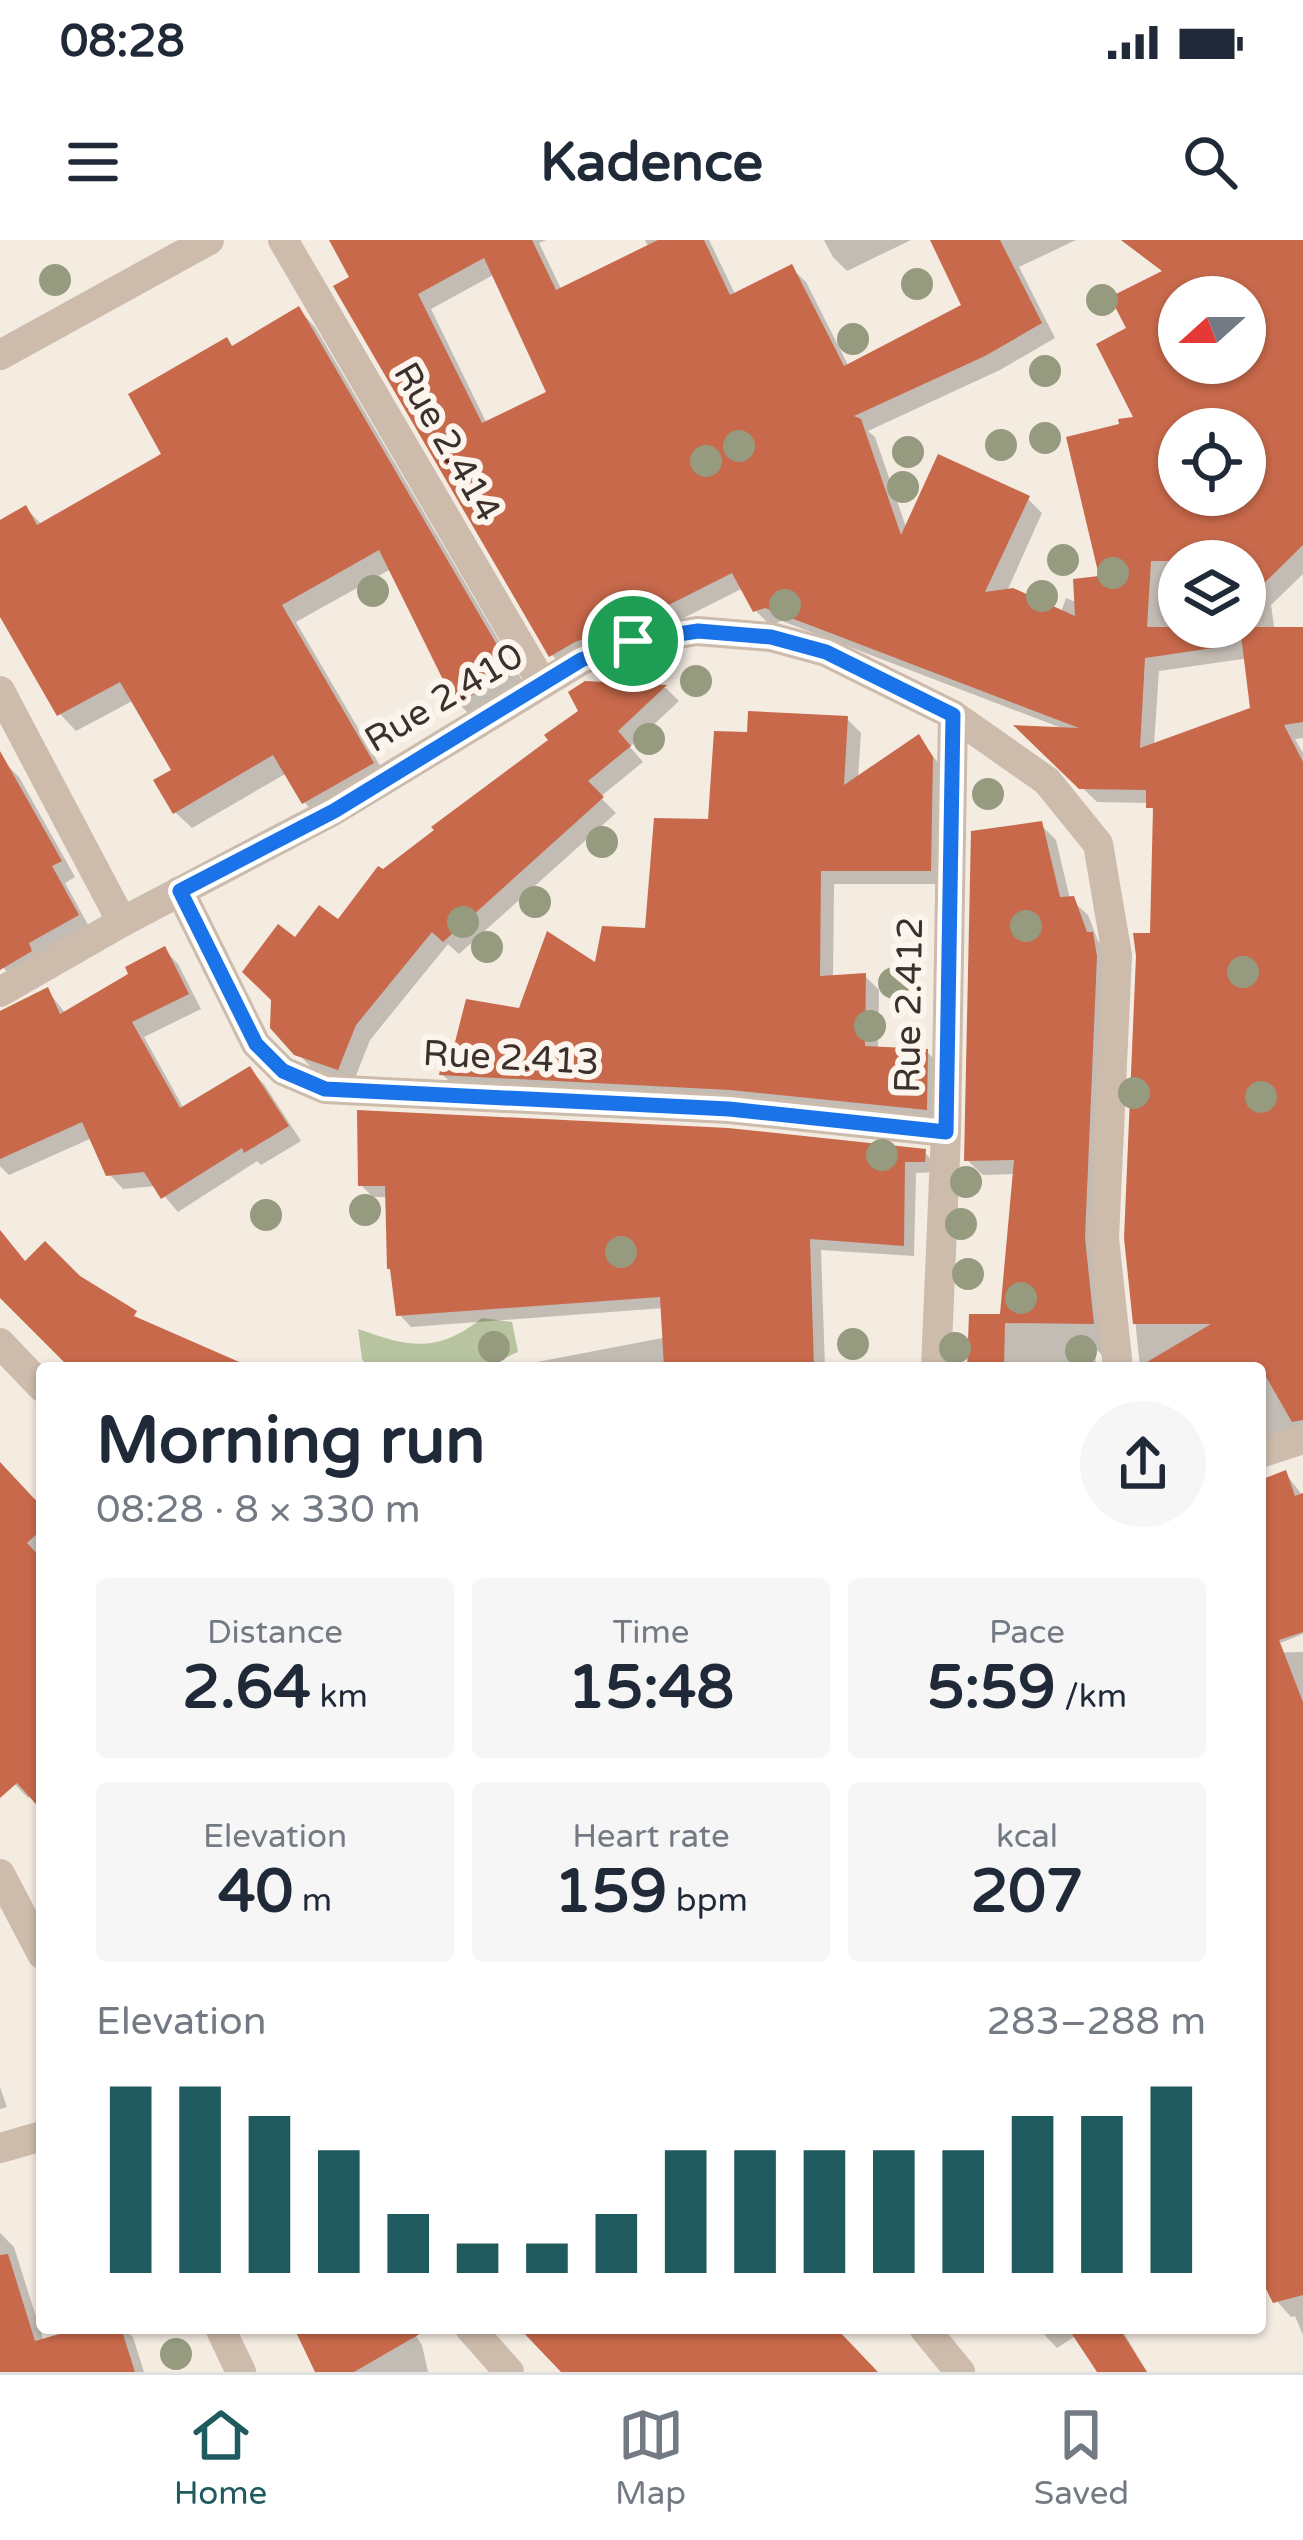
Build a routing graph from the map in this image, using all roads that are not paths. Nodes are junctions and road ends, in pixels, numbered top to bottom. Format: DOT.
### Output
graph roads {
  1 [pos="209,240"];
  2 [pos="284,240"];
  3 [pos="0,355"];
  4 [pos="542,683"];
  5 [pos="0,691"];
  6 [pos="953,715"];
  7 [pos="180,891"];
  8 [pos="122,922"];
  9 [pos="0,992"];
  10 [pos="946,1132"];
  11 [pos="0,1343"];
  12 [pos="936,1362"];
  13 [pos="1117,1362"];
  14 [pos="36,1381"];
  15 [pos="1303,1439"];
  16 [pos="1266,1451"];
  17 [pos="0,1874"];
  18 [pos="36,1943"];
  19 [pos="36,2137"];
  20 [pos="0,2147"];
  21 [pos="223,2334"];
  22 [pos="475,2334"];
  23 [pos="929,2334"];
  24 [pos="241,2372"];
  25 [pos="509,2372"];
  26 [pos="960,2372"];
  1 -- 3 [label="street"];
  2 -- 4 [label="street, Rue 2.414"];
  4 -- 6 [label="street, Rue 2.410"];
  4 -- 7 [label="street, Rue 2.410"];
  5 -- 8 [label="street"];
  6 -- 10 [label="street, Rue 2.412"];
  6 -- 13 [label="street, Rue 2.410"];
  7 -- 8 [label="street, Rue 2.410"];
  7 -- 10 [label="street, Rue 2.413"];
  8 -- 9 [label="street, Rue 2.410"];
  10 -- 12 [label="street, Rue 2.412"];
  11 -- 14 [label="street"];
  15 -- 16 [label="street"];
  17 -- 18 [label="street"];
  19 -- 20 [label="street"];
  21 -- 24 [label="street"];
  22 -- 25 [label="street"];
  23 -- 26 [label="street"];
}
